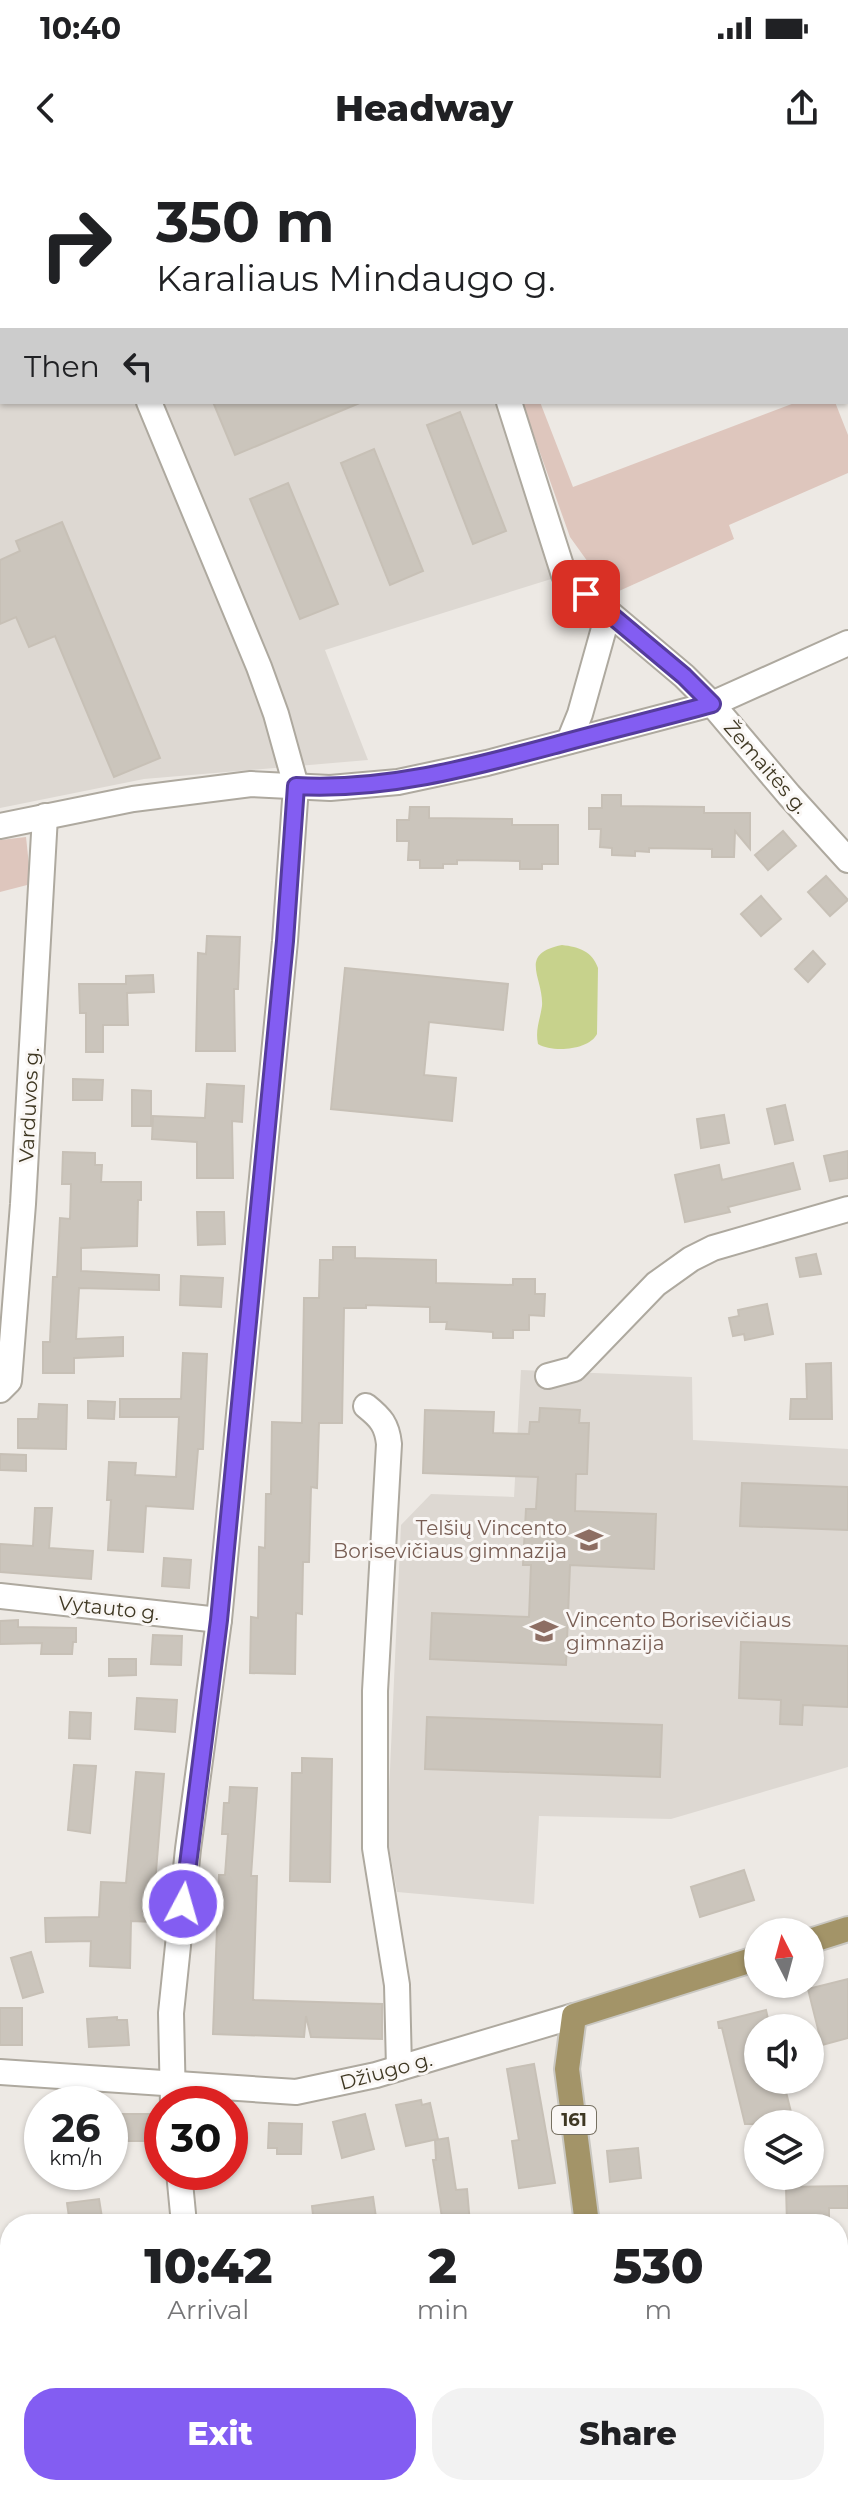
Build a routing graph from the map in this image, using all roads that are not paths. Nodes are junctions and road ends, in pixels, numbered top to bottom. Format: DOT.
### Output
graph roads {
  1 [pos="150,404"];
  2 [pos="510,404"];
  3 [pos="608,614"];
  4 [pos="848,643"];
  5 [pos="712,704"];
  6 [pos="569,741"];
  7 [pos="296,786"];
  8 [pos="45,816"];
  9 [pos="0,826"];
  10 [pos="848,860"];
  11 [pos="848,1209"];
  12 [pos="548,1376"];
  13 [pos="0,1390"];
  14 [pos="366,1406"];
  15 [pos="0,1596"];
  16 [pos="219,1620"];
  17 [pos="848,1929"];
  18 [pos="824,1937"];
  19 [pos="744,1962"];
  20 [pos="574,2016"];
  21 [pos="399,2068"];
  22 [pos="0,2072"];
  23 [pos="172,2086"];
  24 [pos="144,2090"];
  25 [pos="248,2091"];
  26 [pos="181,2190"];
  27 [pos="183,2214"];
  28 [pos="586,2214"];
  1 -- 7 [label="street"];
  2 -- 3 [label="street, Žemaitės g."];
  3 -- 5 [label="street, Žemaitės g."];
  3 -- 6 [label="street"];
  4 -- 5 [label="street"];
  5 -- 6 [label="street"];
  5 -- 10 [label="street, Žemaitės g."];
  6 -- 7 [label="street"];
  7 -- 8 [label="street"];
  7 -- 16 [label="street"];
  8 -- 9 [label="street"];
  8 -- 13 [label="street, Varduvos g."];
  11 -- 12 [label="street"];
  14 -- 21 [label="street"];
  15 -- 16 [label="street, Vytauto g."];
  16 -- 23 [label="street"];
  17 -- 18 [label="main road"];
  19 -- 20 [label="main road, Džiugo g."];
  20 -- 21 [label="street, Džiugo g."];
  20 -- 28 [label="main road, 161"];
  21 -- 25 [label="street, Džiugo g."];
  22 -- 24 [label="street, Džiugo g."];
  26 -- 27 [label="street"];
}
